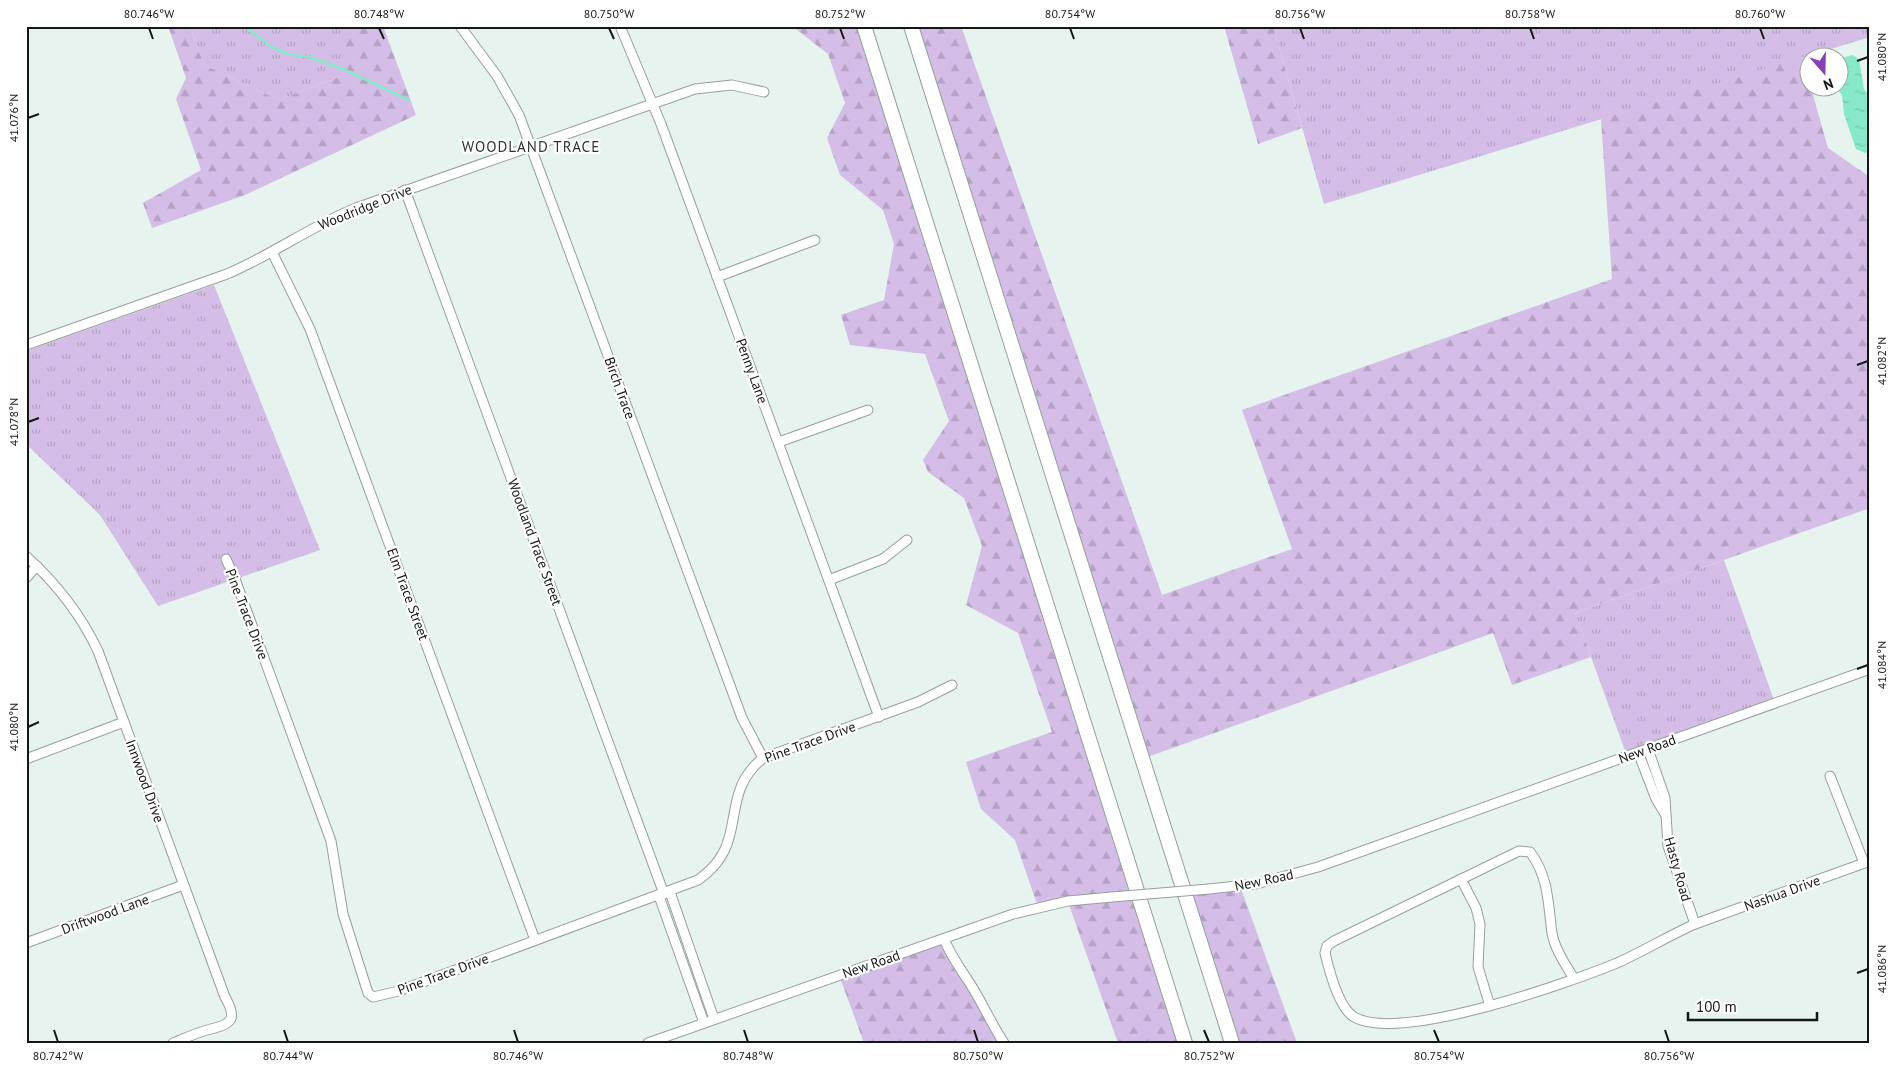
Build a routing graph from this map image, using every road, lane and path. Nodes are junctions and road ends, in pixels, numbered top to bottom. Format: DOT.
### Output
graph roads {
  1 [pos="460,26"];
  2 [pos="620,26"];
  3 [pos="864,26"];
  4 [pos="910,26"];
  5 [pos="764,92"];
  6 [pos="653,104"];
  7 [pos="531,146"];
  8 [pos="405,190"];
  9 [pos="815,240"];
  10 [pos="272,252"];
  11 [pos="717,277"];
  12 [pos="26,345"];
  13 [pos="868,410"];
  14 [pos="779,442"];
  15 [pos="907,540"];
  16 [pos="26,556"];
  17 [pos="226,559"];
  18 [pos="37,566"];
  19 [pos="26,578"];
  20 [pos="829,580"];
  21 [pos="1870,669"];
  22 [pos="952,685"];
  23 [pos="879,717"];
  24 [pos="124,722"];
  25 [pos="1648,749"];
  26 [pos="1638,752"];
  27 [pos="763,758"];
  28 [pos="26,759"];
  29 [pos="1830,776"];
  30 [pos="1665,814"];
  31 [pos="1867,862"];
  32 [pos="1461,879"];
  33 [pos="183,885"];
  34 [pos="664,894"];
  35 [pos="1695,924"];
  36 [pos="944,939"];
  37 [pos="535,940"];
  38 [pos="26,943"];
  39 [pos="1574,979"];
  40 [pos="1490,1006"];
  41 [pos="714,1019"];
  42 [pos="704,1023"];
  43 [pos="173,1043"];
  44 [pos="648,1043"];
  45 [pos="1004,1043"];
  46 [pos="1185,1043"];
  47 [pos="1232,1043"];
  1 -- 7 [label="street, Birch Trace"];
  2 -- 6 [label="street, Penny Lane"];
  3 -- 46 [label="highway"];
  4 -- 47 [label="highway"];
  5 -- 6 [label="street, Woodridge Drive"];
  6 -- 7 [label="street, Woodridge Drive"];
  6 -- 11 [label="street, Penny Lane"];
  7 -- 8 [label="street, Woodridge Drive"];
  7 -- 27 [label="street, Birch Trace"];
  8 -- 10 [label="street, Woodridge Drive"];
  8 -- 34 [label="street, Woodland Trace Street"];
  9 -- 11 [label="street"];
  10 -- 12 [label="street, Woodridge Drive"];
  10 -- 37 [label="street, Elm Trace Street"];
  11 -- 14 [label="street, Penny Lane"];
  13 -- 14 [label="street"];
  14 -- 20 [label="street, Penny Lane"];
  15 -- 20 [label="street"];
  16 -- 18 [label="street, Innwood Drive"];
  17 -- 37 [label="street, Pine Trace Drive"];
  18 -- 19 [label="street"];
  18 -- 24 [label="street, Innwood Drive"];
  20 -- 23 [label="street, Penny Lane"];
  21 -- 25 [label="street, New Road"];
  22 -- 23 [label="street, Pine Trace Drive"];
  23 -- 27 [label="street, Pine Trace Drive"];
  24 -- 28 [label="street"];
  24 -- 33 [label="street, Innwood Drive"];
  25 -- 26 [label="street, New Road"];
  25 -- 30 [label="street, Hasty Road"];
  26 -- 30 [label="street, Hasty Road"];
  26 -- 36 [label="street, New Road, bridge"];
  27 -- 34 [label="street, Pine Trace Drive"];
  29 -- 31 [label="street"];
  30 -- 35 [label="street, Hasty Road"];
  31 -- 35 [label="street, Nashua Drive"];
  32 -- 39 [label="street"];
  32 -- 40 [label="street"];
  32 -- 40 [label="street, Nashua Drive"];
  33 -- 38 [label="street, Driftwood Lane"];
  33 -- 43 [label="street, Innwood Drive"];
  34 -- 37 [label="street, Pine Trace Drive"];
  34 -- 41 [label="street, Woodland Trace Street"];
  34 -- 42 [label="street, Woodland Trace Street"];
  35 -- 39 [label="street, Nashua Drive"];
  36 -- 41 [label="street, New Road"];
  36 -- 45 [label="street"];
  39 -- 40 [label="street, Nashua Drive"];
  41 -- 42 [label="street, New Road"];
  42 -- 44 [label="street, New Road"];
}
